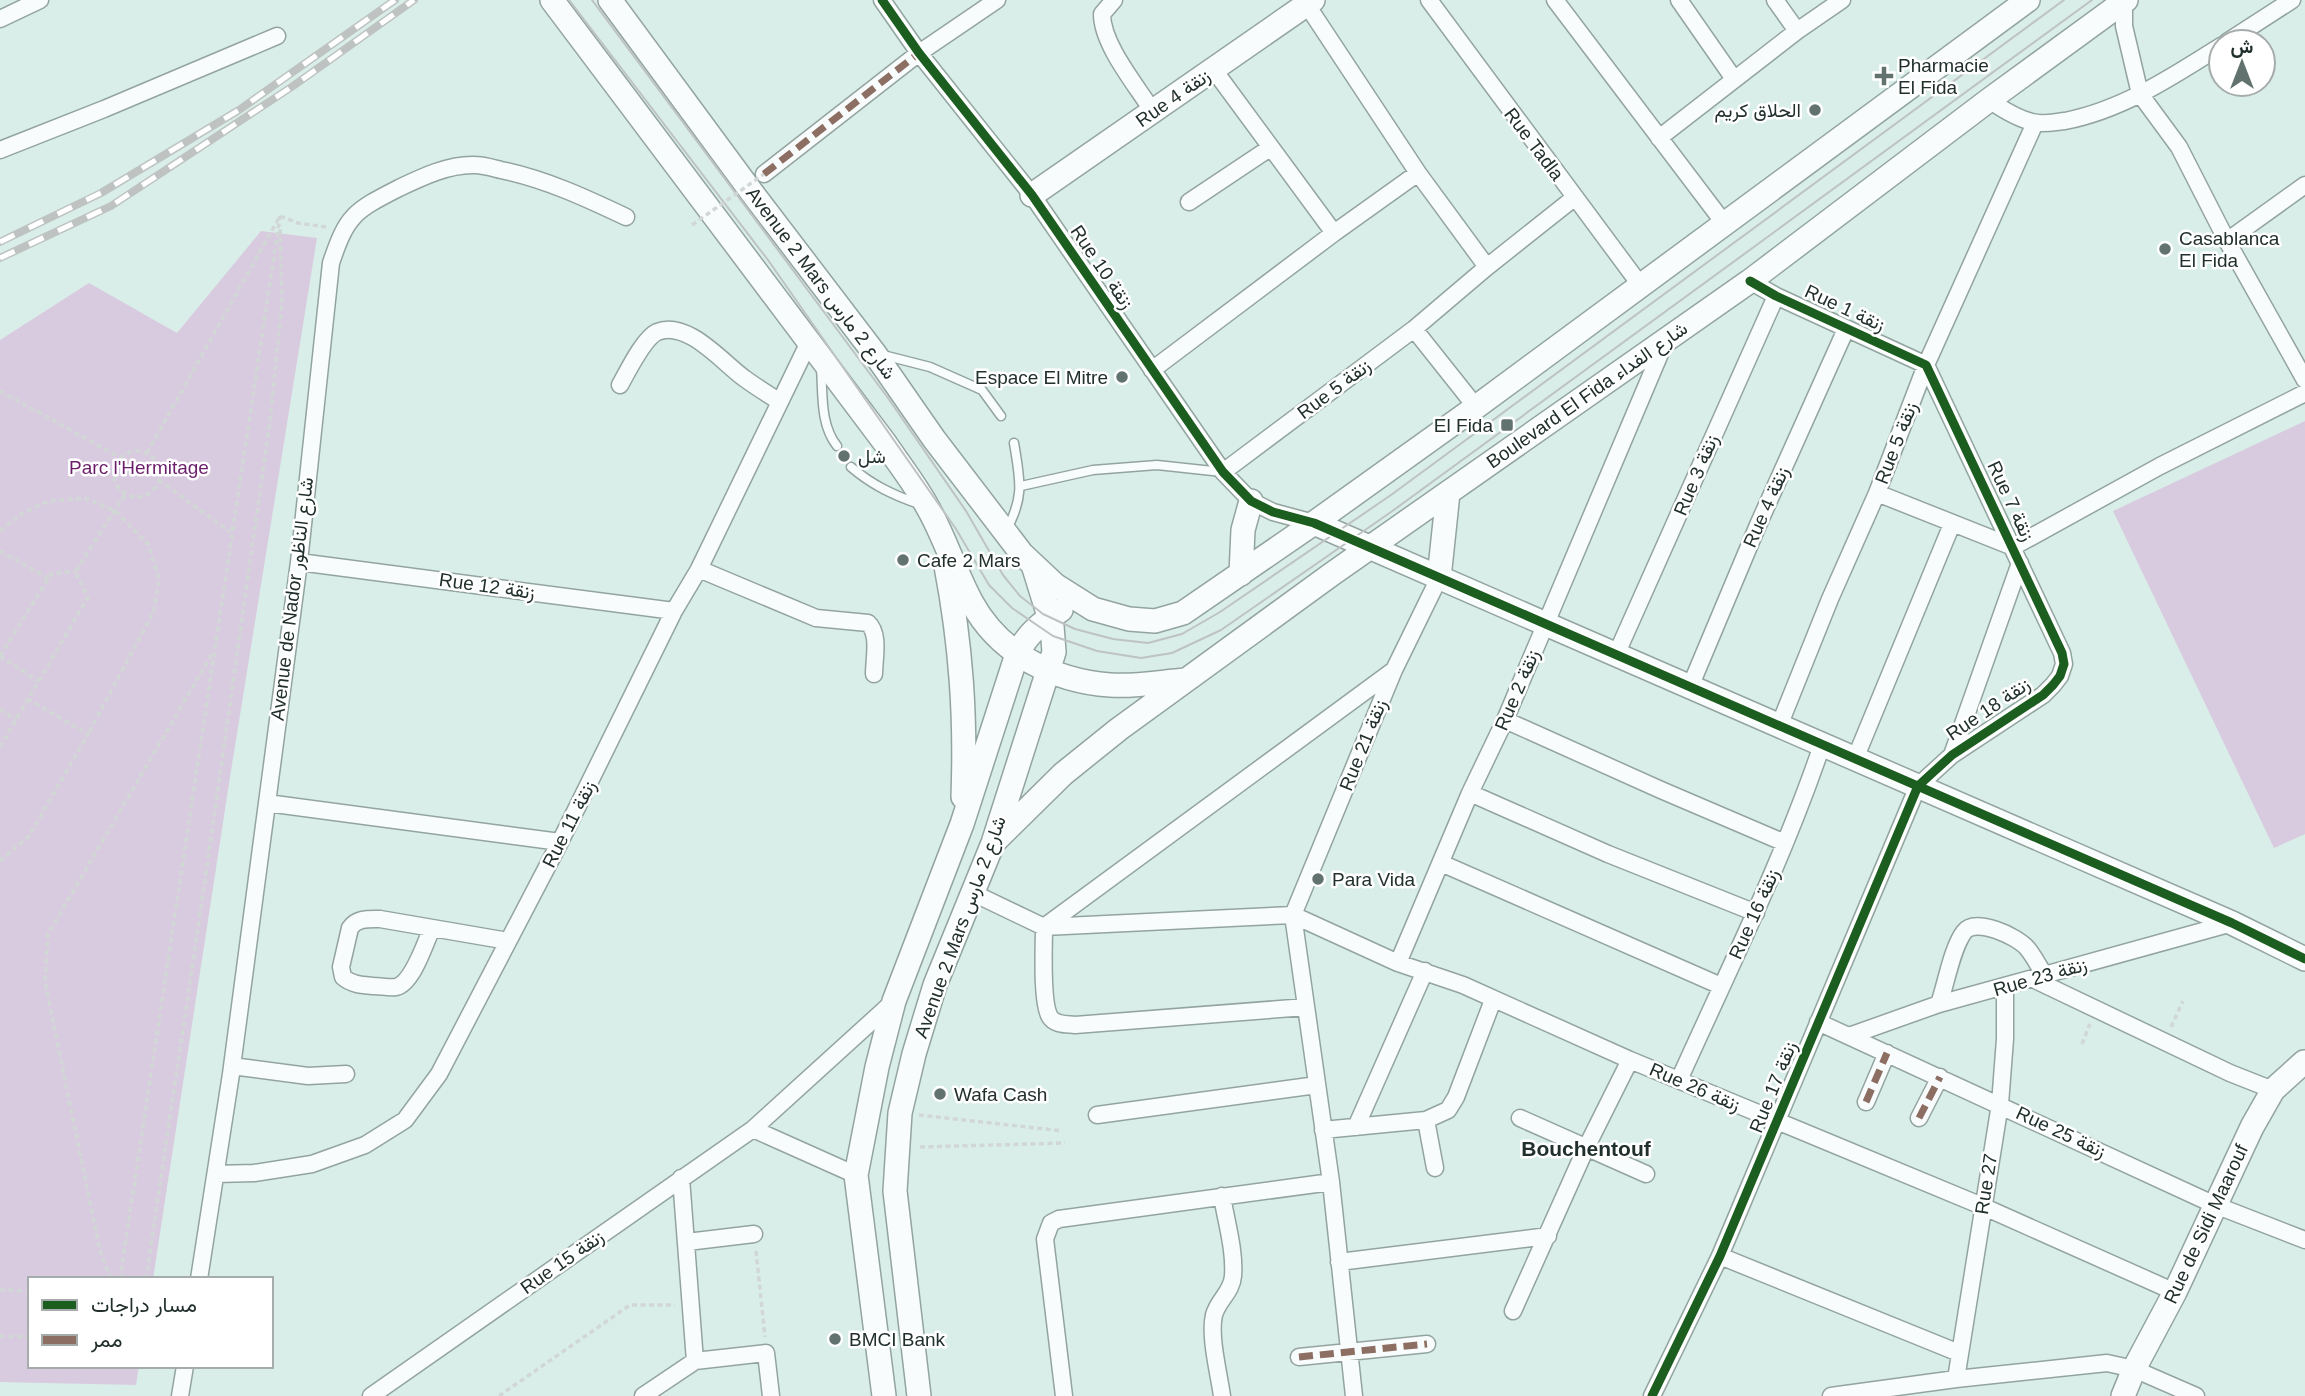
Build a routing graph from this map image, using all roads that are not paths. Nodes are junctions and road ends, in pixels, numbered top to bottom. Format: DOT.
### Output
graph roads {
  1 [pos="40,0"];
  2 [pos="552,0"];
  3 [pos="610,0"];
  4 [pos="882,0"];
  5 [pos="997,0"];
  6 [pos="1114,0"];
  7 [pos="1429,0"];
  8 [pos="1555,0"];
  9 [pos="1679,0"];
  10 [pos="1775,0"];
  11 [pos="1842,0"];
  12 [pos="2028,0"];
  13 [pos="2292,0"];
  14 [pos="2125,1"];
  15 [pos="1310,3"];
  16 [pos="0,19"];
  17 [pos="2249,28"];
  18 [pos="1797,31"];
  19 [pos="277,36"];
  20 [pos="919,53"];
  21 [pos="2207,54"];
  22 [pos="1214,70"];
  23 [pos="1734,79"];
  24 [pos="2140,94"];
  25 [pos="1989,100"];
  26 [pos="1153,112"];
  27 [pos="2035,123"];
  28 [pos="1659,138"];
  29 [pos="1270,148"];
  30 [pos="0,150"];
  31 [pos="1418,173"];
  32 [pos="764,174"];
  33 [pos="2305,185"];
  34 [pos="1032,195"];
  35 [pos="1574,198"];
  36 [pos="1189,202"];
  37 [pos="626,216"];
  38 [pos="1724,223"];
  39 [pos="1334,233"];
  40 [pos="2227,241"];
  41 [pos="1487,267"];
  42 [pos="1750,281"];
  43 [pos="1641,286"];
  44 [pos="1776,296"];
  45 [pos="1415,329"];
  46 [pos="1846,329"];
  47 [pos="1667,338"];
  48 [pos="815,348"];
  49 [pos="875,354"];
  50 [pos="1926,365"];
  51 [pos="1152,370"];
  52 [pos="2305,380"];
  53 [pos="620,385"];
  54 [pos="2305,393"];
  55 [pos="780,402"];
  56 [pos="1476,407"];
  57 [pos="1001,415"];
  58 [pos="1014,443"];
  59 [pos="837,446"];
  60 [pos="851,467"];
  61 [pos="1223,472"];
  62 [pos="1021,486"];
  63 [pos="1448,493"];
  64 [pos="1877,493"];
  65 [pos="1251,501"];
  66 [pos="928,507"];
  67 [pos="1314,523"];
  68 [pos="1952,524"];
  69 [pos="939,532"];
  70 [pos="1005,534"];
  71 [pos="2013,547"];
  72 [pos="1370,548"];
  73 [pos="299,562"];
  74 [pos="2020,563"];
  75 [pos="1033,565"];
  76 [pos="699,569"];
  77 [pos="1241,574"];
  78 [pos="1439,578"];
  79 [pos="1080,601"];
  80 [pos="674,611"];
  81 [pos="1050,617"];
  82 [pos="1545,624"];
  83 [pos="2063,653"];
  84 [pos="1017,654"];
  85 [pos="1616,655"];
  86 [pos="1394,670"];
  87 [pos="1048,672"];
  88 [pos="874,674"];
  89 [pos="1185,680"];
  90 [pos="1690,687"];
  91 [pos="1505,720"];
  92 [pos="1779,726"];
  93 [pos="1822,745"];
  94 [pos="1952,755"];
  95 [pos="1854,759"];
  96 [pos="1918,786"];
  97 [pos="1470,793"];
  98 [pos="267,803"];
  99 [pos="962,824"];
  100 [pos="560,842"];
  101 [pos="993,843"];
  102 [pos="1786,843"];
  103 [pos="1441,863"];
  104 [pos="971,892"];
  105 [pos="1756,913"];
  106 [pos="1293,915"];
  107 [pos="2232,923"];
  108 [pos="1044,927"];
  109 [pos="432,928"];
  110 [pos="508,941"];
  111 [pos="2305,959"];
  112 [pos="1398,964"];
  113 [pos="1425,971"];
  114 [pos="2039,978"];
  115 [pos="1721,986"];
  116 [pos="2005,988"];
  117 [pos="1493,1000"];
  118 [pos="894,1001"];
  119 [pos="1939,1004"];
  120 [pos="1306,1007"];
  121 [pos="1818,1022"];
  122 [pos="1849,1036"];
  123 [pos="2305,1052"];
  124 [pos="1887,1053"];
  125 [pos="1630,1059"];
  126 [pos="2305,1063"];
  127 [pos="232,1066"];
  128 [pos="346,1074"];
  129 [pos="1940,1077"];
  130 [pos="1679,1080"];
  131 [pos="1317,1085"];
  132 [pos="2273,1090"];
  133 [pos="1867,1102"];
  134 [pos="2000,1104"];
  135 [pos="1097,1115"];
  136 [pos="1520,1118"];
  137 [pos="1919,1118"];
  138 [pos="1426,1120"];
  139 [pos="1778,1122"];
  140 [pos="1356,1127"];
  141 [pos="753,1129"];
  142 [pos="1323,1130"];
  143 [pos="1586,1148"];
  144 [pos="1434,1168"];
  145 [pos="216,1174"];
  146 [pos="1646,1174"];
  147 [pos="856,1175"];
  148 [pos="681,1178"];
  149 [pos="1331,1182"];
  150 [pos="1222,1196"];
  151 [pos="2215,1205"];
  152 [pos="1982,1206"];
  153 [pos="754,1234"];
  154 [pos="1548,1236"];
  155 [pos="2305,1240"];
  156 [pos="687,1242"];
  157 [pos="1720,1256"];
  158 [pos="1339,1262"];
  159 [pos="199,1277"];
  160 [pos="2175,1292"];
  161 [pos="1513,1311"];
  162 [pos="1427,1344"];
  163 [pos="1349,1353"];
  164 [pos="1959,1353"];
  165 [pos="1299,1357"];
  166 [pos="695,1362"];
  167 [pos="185,1368"];
  168 [pos="2134,1369"];
  169 [pos="1956,1379"];
  170 [pos="1917,1391"];
  171 [pos="180,1396"];
  172 [pos="371,1396"];
  173 [pos="643,1396"];
  174 [pos="771,1396"];
  175 [pos="884,1396"];
  176 [pos="919,1396"];
  177 [pos="1064,1396"];
  178 [pos="1222,1396"];
  179 [pos="1354,1396"];
  180 [pos="1652,1396"];
  181 [pos="1831,1396"];
  182 [pos="2123,1396"];
  183 [pos="2196,1396"];
  1 -- 16 [label="street"];
  2 -- 48 [label="main road"];
  3 -- 49 [label="main road, Avenue 2 Mars شارع 2 مارس"];
  4 -- 20 [label="street, Rue 10 زنقة"];
  5 -- 20 [label="street"];
  6 -- 26 [label="street"];
  7 -- 35 [label="street, Rue Tadla"];
  8 -- 28 [label="street"];
  9 -- 23 [label="street"];
  10 -- 18 [label="street"];
  11 -- 18 [label="street"];
  12 -- 38 [label="main road"];
  13 -- 17 [label="street"];
  14 -- 24 [label="street"];
  14 -- 25 [label="main road, Boulevard El Fida شارع الفداء"];
  15 -- 22 [label="main road, Rue 4 زنقة"];
  15 -- 31 [label="street"];
  18 -- 23 [label="street"];
  19 -- 30 [label="street"];
  20 -- 32 [label="street"];
  20 -- 34 [label="street, Rue 10 زنقة"];
  21 -- 24 [label="street"];
  22 -- 26 [label="main road, Rue 4 زنقة"];
  22 -- 29 [label="street"];
  23 -- 28 [label="street"];
  24 -- 27 [label="street"];
  24 -- 40 [label="street"];
  25 -- 27 [label="street"];
  25 -- 42 [label="main road, Boulevard El Fida شارع الفداء"];
  26 -- 34 [label="main road, Rue 4 زنقة"];
  27 -- 50 [label="street, Rue 5 زنقة"];
  28 -- 38 [label="street"];
  29 -- 36 [label="street"];
  29 -- 39 [label="street"];
  31 -- 39 [label="street"];
  31 -- 41 [label="street"];
  33 -- 40 [label="street"];
  34 -- 51 [label="street, Rue 10 زنقة"];
  35 -- 41 [label="street, Rue 5 زنقة"];
  35 -- 43 [label="street, Rue Tadla"];
  37 -- 73 [label="street, Avenue de Nador شارع الناظور"];
  38 -- 43 [label="main road"];
  39 -- 51 [label="street"];
  40 -- 52 [label="street"];
  41 -- 45 [label="street, Rue 5 زنقة"];
  42 -- 44 [label="street, Rue 1 زنقة"];
  42 -- 47 [label="main road, Boulevard El Fida شارع الفداء"];
  43 -- 56 [label="main road"];
  44 -- 46 [label="street, Rue 1 زنقة"];
  44 -- 85 [label="street, Rue 3 زنقة"];
  45 -- 56 [label="street"];
  45 -- 61 [label="street, Rue 5 زنقة"];
  46 -- 50 [label="street, Rue 1 زنقة"];
  46 -- 90 [label="street, Rue 4 زنقة"];
  47 -- 63 [label="main road, Boulevard El Fida شارع الفداء"];
  47 -- 82 [label="street, Rue 2 زنقة"];
  48 -- 55 [label="street, Rue 11 زنقة"];
  48 -- 59 [label="lane"];
  48 -- 66 [label="main road"];
  49 -- 57 [label="lane"];
  49 -- 70 [label="main road, Avenue 2 Mars شارع 2 مارس"];
  50 -- 64 [label="street, Rue 5 زنقة"];
  50 -- 71 [label="street, Rue 7 زنقة"];
  51 -- 61 [label="street, Rue 10 زنقة"];
  53 -- 55 [label="street"];
  54 -- 71 [label="street"];
  55 -- 76 [label="street, Rue 11 زنقة"];
  56 -- 67 [label="main road"];
  58 -- 62 [label="lane"];
  60 -- 66 [label="lane"];
  61 -- 62 [label="lane"];
  61 -- 65 [label="street, Rue 10 زنقة"];
  62 -- 70 [label="lane"];
  63 -- 72 [label="main road, Boulevard El Fida شارع الفداء"];
  63 -- 78 [label="main road"];
  64 -- 68 [label="street"];
  64 -- 92 [label="street, Rue 5 زنقة"];
  65 -- 67 [label="street, Rue 10 زنقة"];
  65 -- 77 [label="main road"];
  66 -- 69 [label="main road"];
  67 -- 72 [label="main road"];
  67 -- 77 [label="main road"];
  68 -- 71 [label="street"];
  68 -- 95 [label="street"];
  69 -- 84 [label="main road"];
  69 -- 99 [label="main road"];
  70 -- 75 [label="main road, Avenue 2 Mars شارع 2 مارس"];
  71 -- 74 [label="street, Rue 7 زنقة"];
  72 -- 78 [label="main road"];
  72 -- 89 [label="main road, Boulevard El Fida شارع الفداء"];
  73 -- 80 [label="street, Rue 12 زنقة"];
  73 -- 98 [label="street, Avenue de Nador شارع الناظور"];
  74 -- 83 [label="street, Rue 7 زنقة"];
  74 -- 94 [label="street"];
  75 -- 79 [label="main road"];
  75 -- 81 [label="main road, Avenue 2 Mars شارع 2 مارس"];
  76 -- 80 [label="street, Rue 11 زنقة"];
  76 -- 88 [label="street"];
  77 -- 79 [label="main road"];
  78 -- 82 [label="main road"];
  78 -- 86 [label="street, Rue 21 زنقة"];
  79 -- 81 [label="main road, Avenue 2 Mars شارع 2 مارس"];
  80 -- 100 [label="street, Rue 11 زنقة"];
  81 -- 84 [label="main road, Avenue 2 Mars شارع 2 مارس"];
  81 -- 87 [label="main road, Avenue 2 Mars شارع 2 مارس"];
  82 -- 85 [label="main road"];
  82 -- 91 [label="street, Rue 2 زنقة"];
  83 -- 94 [label="street, Rue 18 زنقة"];
  84 -- 87 [label="main road"];
  84 -- 99 [label="main road, Avenue 2 Mars شارع 2 مارس"];
  85 -- 90 [label="main road"];
  86 -- 106 [label="street, Rue 21 زنقة"];
  86 -- 108 [label="street"];
  87 -- 89 [label="main road"];
  87 -- 101 [label="main road, Avenue 2 Mars شارع 2 مارس"];
  89 -- 101 [label="main road, Boulevard El Fida شارع الفداء"];
  90 -- 92 [label="main road"];
  91 -- 97 [label="street, Rue 2 زنقة"];
  91 -- 102 [label="street"];
  92 -- 93 [label="main road"];
  93 -- 95 [label="main road"];
  93 -- 102 [label="street, Rue 16 زنقة"];
  94 -- 96 [label="street, Rue 18 زنقة"];
  95 -- 96 [label="main road"];
  96 -- 107 [label="main road"];
  96 -- 121 [label="street, Rue 17 زنقة"];
  97 -- 103 [label="street, Rue 2 زنقة"];
  97 -- 105 [label="street"];
  98 -- 100 [label="street"];
  98 -- 127 [label="street, Avenue de Nador شارع الناظور"];
  99 -- 118 [label="main road, Avenue 2 Mars شارع 2 مارس"];
  100 -- 110 [label="street, Rue 11 زنقة"];
  101 -- 104 [label="main road, Avenue 2 Mars شارع 2 مارس"];
  102 -- 105 [label="street, Rue 16 زنقة"];
  103 -- 112 [label="street, Rue 2 زنقة"];
  103 -- 115 [label="street"];
  104 -- 108 [label="street"];
  104 -- 176 [label="main road, Avenue 2 Mars شارع 2 مارس"];
  105 -- 115 [label="street, Rue 16 زنقة"];
  106 -- 108 [label="street"];
  106 -- 112 [label="street, Rue 26 زنقة"];
  106 -- 120 [label="street"];
  107 -- 111 [label="main road"];
  107 -- 114 [label="street, Rue 23 زنقة"];
  108 -- 120 [label="street"];
  109 -- 109 [label="street"];
  109 -- 110 [label="street"];
  110 -- 145 [label="street, Rue 11 زنقة"];
  112 -- 113 [label="street, Rue 26 زنقة"];
  113 -- 117 [label="street, Rue 26 زنقة"];
  113 -- 140 [label="street"];
  114 -- 116 [label="street, Rue 23 زنقة"];
  114 -- 119 [label="street"];
  114 -- 132 [label="street"];
  115 -- 130 [label="street, Rue 16 زنقة"];
  116 -- 119 [label="street, Rue 23 زنقة"];
  116 -- 134 [label="street, Rue 27"];
  117 -- 125 [label="street, Rue 26 زنقة"];
  117 -- 138 [label="street"];
  118 -- 141 [label="street, Rue 15 زنقة"];
  118 -- 147 [label="main road, Avenue 2 Mars شارع 2 مارس"];
  119 -- 122 [label="street, Rue 23 زنقة"];
  120 -- 131 [label="street"];
  121 -- 122 [label="street, Rue 25 زنقة"];
  121 -- 139 [label="street, Rue 17 زنقة"];
  122 -- 124 [label="street, Rue 25 زنقة"];
  123 -- 126 [label="main road"];
  124 -- 129 [label="street, Rue 25 زنقة"];
  124 -- 133 [label="street"];
  125 -- 130 [label="street, Rue 26 زنقة"];
  125 -- 143 [label="street"];
  126 -- 132 [label="main road, Rue de Sidi Maarouf"];
  127 -- 128 [label="street"];
  127 -- 145 [label="street, Avenue de Nador شارع الناظور"];
  129 -- 134 [label="street, Rue 25 زنقة"];
  129 -- 137 [label="street"];
  130 -- 139 [label="street, Rue 26 زنقة"];
  131 -- 135 [label="street"];
  131 -- 142 [label="street"];
  132 -- 151 [label="main road, Rue de Sidi Maarouf"];
  134 -- 151 [label="street, Rue 25 زنقة"];
  134 -- 152 [label="street, Rue 27"];
  136 -- 143 [label="street"];
  138 -- 140 [label="street"];
  138 -- 144 [label="street"];
  139 -- 152 [label="street, Rue 26 زنقة"];
  139 -- 157 [label="street, Rue 17 زنقة"];
  140 -- 142 [label="street"];
  141 -- 147 [label="street"];
  141 -- 148 [label="street, Rue 15 زنقة"];
  142 -- 149 [label="street"];
  143 -- 146 [label="street"];
  143 -- 154 [label="street"];
  145 -- 159 [label="street, Avenue de Nador شارع الناظور"];
  147 -- 175 [label="main road, Avenue 2 Mars شارع 2 مارس"];
  148 -- 156 [label="street"];
  148 -- 172 [label="street, Rue 15 زنقة"];
  149 -- 150 [label="street"];
  149 -- 158 [label="street"];
  150 -- 177 [label="street"];
  150 -- 178 [label="street"];
  151 -- 155 [label="street, Rue 25 زنقة"];
  151 -- 160 [label="main road, Rue de Sidi Maarouf"];
  152 -- 160 [label="street, Rue 26 زنقة"];
  152 -- 164 [label="street, Rue 27"];
  153 -- 156 [label="street"];
  154 -- 158 [label="street"];
  154 -- 161 [label="street"];
  156 -- 166 [label="street"];
  157 -- 164 [label="street"];
  157 -- 180 [label="street, Rue 17 زنقة"];
  158 -- 163 [label="street"];
  160 -- 168 [label="main road, Rue de Sidi Maarouf"];
  162 -- 163 [label="street"];
  163 -- 165 [label="street"];
  163 -- 179 [label="street"];
  164 -- 169 [label="street, Rue 27"];
  166 -- 173 [label="street"];
  166 -- 174 [label="street"];
  167 -- 171 [label="street"];
  168 -- 169 [label="street"];
  168 -- 182 [label="main road, Rue de Sidi Maarouf"];
  168 -- 183 [label="street"];
  169 -- 170 [label="street"];
  170 -- 181 [label="street"];
}
